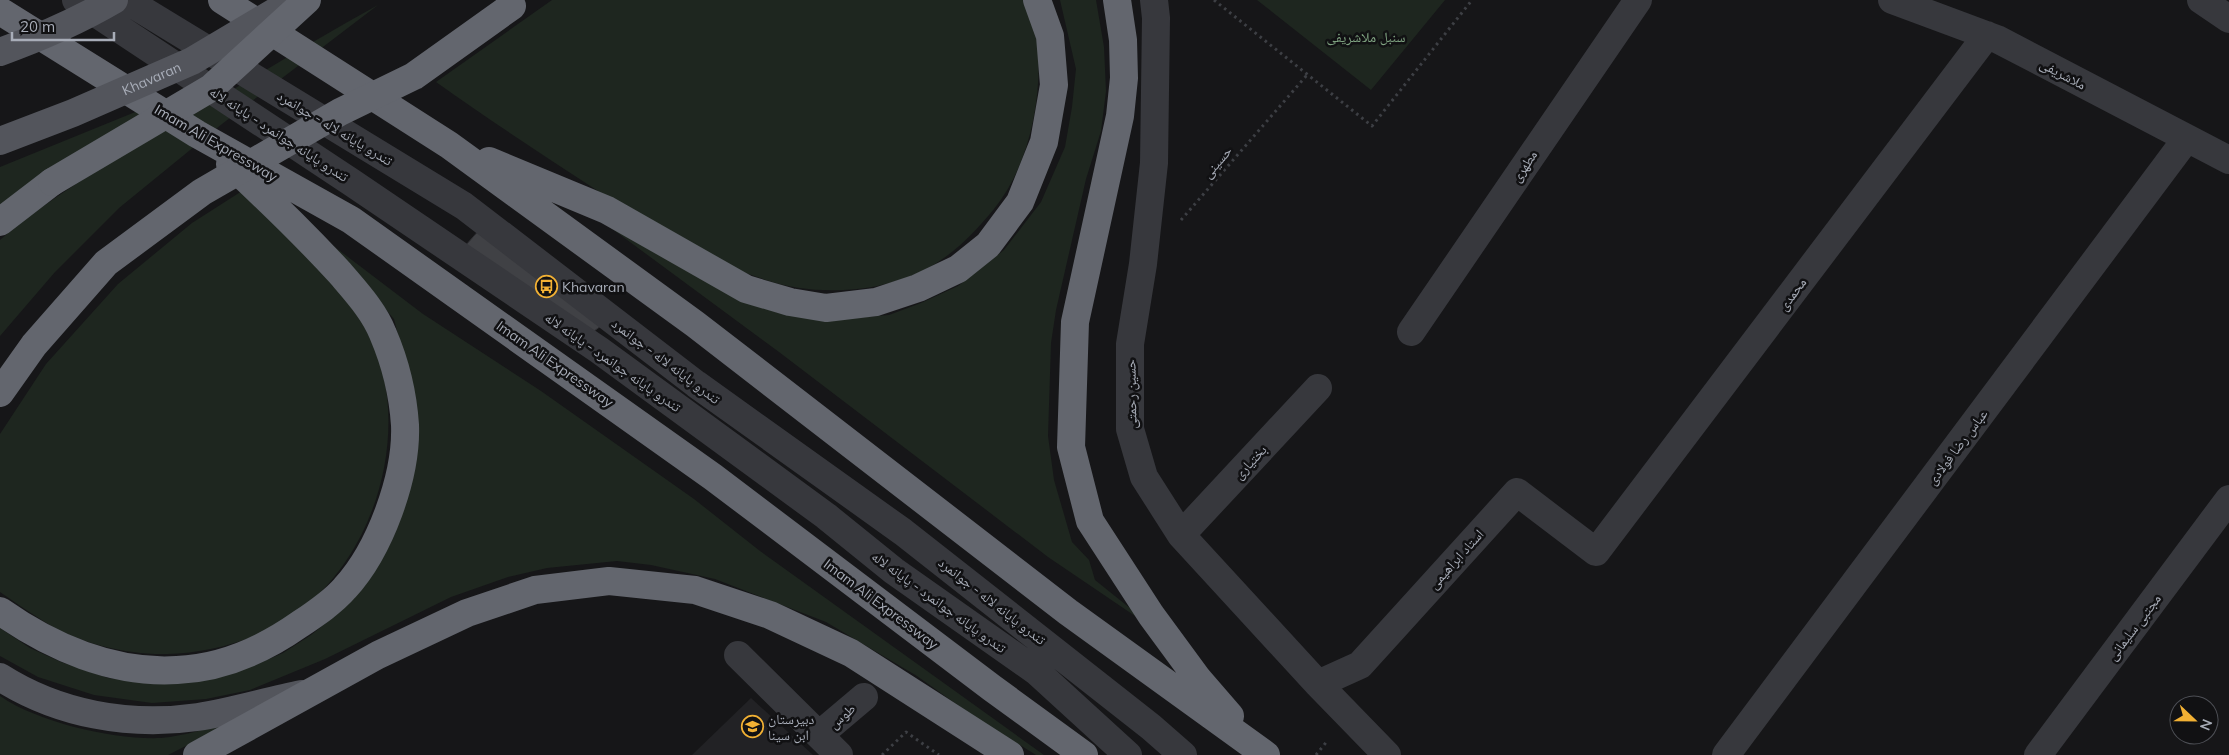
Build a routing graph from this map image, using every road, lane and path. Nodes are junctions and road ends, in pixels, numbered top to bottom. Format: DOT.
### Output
graph roads {
  1 [pos="76,0"];
  2 [pos="114,0"];
  3 [pos="126,0"];
  4 [pos="222,0"];
  5 [pos="295,0"];
  6 [pos="307,0"];
  7 [pos="1037,0"];
  8 [pos="1117,0"];
  9 [pos="1154,0"];
  10 [pos="1214,0"];
  11 [pos="1472,0"];
  12 [pos="1638,0"];
  13 [pos="1892,0"];
  14 [pos="2201,0"];
  15 [pos="516,3"];
  16 [pos="0,11"];
  17 [pos="2229,19"];
  18 [pos="1987,36"];
  19 [pos="0,52"];
  20 [pos="1308,75"];
  21 [pos="197,134"];
  22 [pos="2187,138"];
  23 [pos="0,141"];
  24 [pos="449,145"];
  25 [pos="2229,160"];
  26 [pos="1180,221"];
  27 [pos="0,222"];
  28 [pos="1411,332"];
  29 [pos="1318,388"];
  30 [pos="0,393"];
  31 [pos="2229,499"];
  32 [pos="1181,535"];
  33 [pos="1596,552"];
  34 [pos="0,610"];
  35 [pos="738,655"];
  36 [pos="0,677"];
  37 [pos="1318,684"];
  38 [pos="307,693"];
  39 [pos="864,697"];
  40 [pos="819,735"];
  41 [pos="1263,753"];
  42 [pos="197,755"];
  43 [pos="839,755"];
  44 [pos="882,755"];
  45 [pos="939,755"];
  46 [pos="1010,755"];
  47 [pos="1084,755"];
  48 [pos="1128,755"];
  49 [pos="1183,755"];
  50 [pos="1387,755"];
  51 [pos="1726,755"];
  52 [pos="2038,755"];
  1 -- 48 [label="street, تندرو پایانه جوانمرد - پایانه لاله"];
  2 -- 19 [label="main road, bridge"];
  3 -- 49 [label="street, تندرو پایانه لاله - جوانمرد"];
  4 -- 24 [label="highway"];
  5 -- 23 [label="main road, Khavaran, bridge"];
  6 -- 27 [label="highway, bridge"];
  7 -- 24 [label="highway"];
  8 -- 41 [label="highway"];
  9 -- 32 [label="street, حسین رحمتی"];
  10 -- 20 [label="path"];
  11 -- 20 [label="path"];
  12 -- 28 [label="street, مطهری"];
  13 -- 18 [label="street, ملاشریفی"];
  14 -- 17 [label="street"];
  15 -- 30 [label="highway, bridge"];
  16 -- 21 [label="highway, Imam Ali Expressway"];
  18 -- 22 [label="street, ملاشریفی"];
  18 -- 33 [label="street, محمدی"];
  20 -- 26 [label="path, حسینی"];
  21 -- 34 [label="highway"];
  21 -- 47 [label="highway, Imam Ali Expressway"];
  22 -- 25 [label="street, ملاشریفی"];
  22 -- 51 [label="street, عباس رضا فولادی"];
  24 -- 41 [label="highway"];
  29 -- 32 [label="street, بختیاری"];
  31 -- 52 [label="street, مجتبی سلیمانی"];
  32 -- 37 [label="street, حسین رحمتی"];
  33 -- 37 [label="street, استاد ابراهیمی"];
  35 -- 40 [label="street"];
  36 -- 38 [label="main road"];
  37 -- 50 [label="street, حسین رحمتی"];
  38 -- 42 [label="highway"];
  38 -- 46 [label="highway"];
  39 -- 40 [label="street, طوس"];
  40 -- 43 [label="street"];
  44 -- 45 [label="path"];
}
